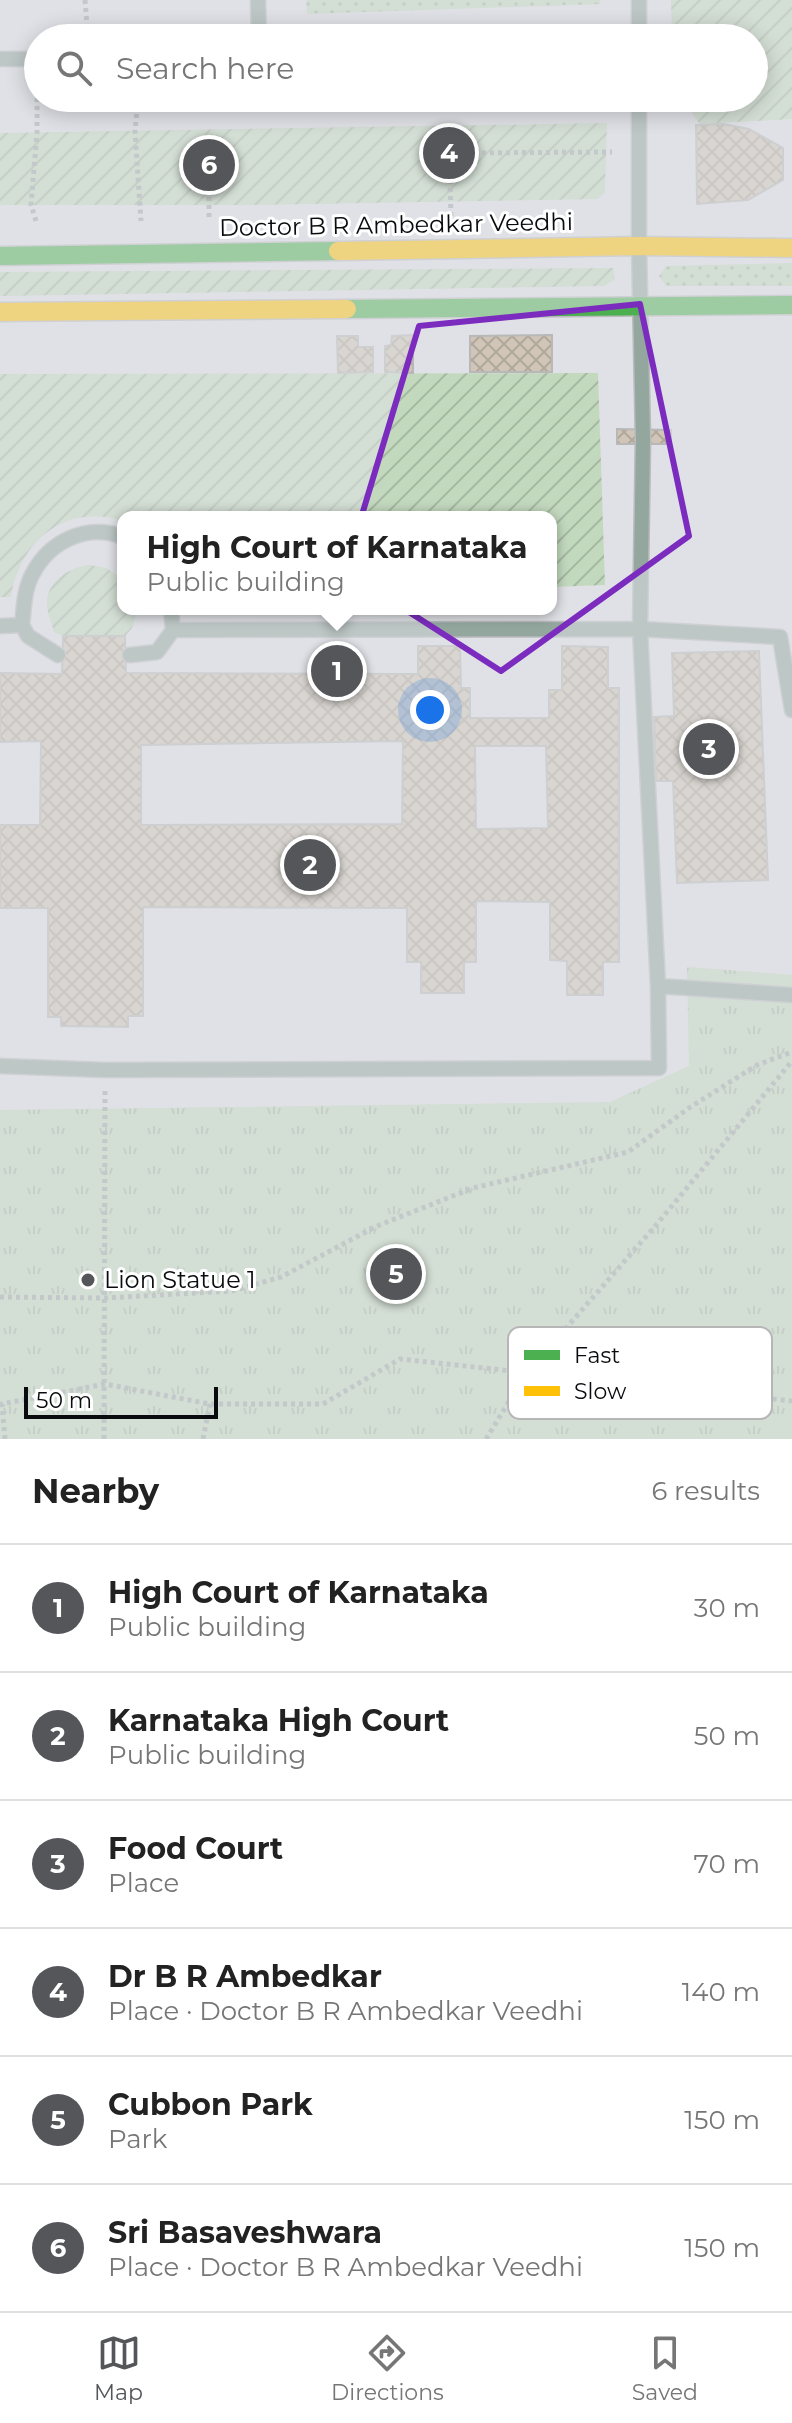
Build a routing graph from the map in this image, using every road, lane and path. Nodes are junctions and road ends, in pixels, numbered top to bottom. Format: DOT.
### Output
graph roads {
  1 [pos="85,0"];
  2 [pos="258,0"];
  3 [pos="639,0"];
  4 [pos="87,24"];
  5 [pos="259,24"];
  6 [pos="639,24"];
  7 [pos="0,59"];
  8 [pos="24,59"];
  9 [pos="37,112"];
  10 [pos="137,112"];
  11 [pos="639,112"];
  12 [pos="612,152"];
  13 [pos="209,165"];
  14 [pos="451,217"];
  15 [pos="209,219"];
  16 [pos="142,228"];
  17 [pos="639,246"];
  18 [pos="792,248"];
  19 [pos="0,256"];
  20 [pos="40,256"];
  21 [pos="792,305"];
  22 [pos="641,306"];
  23 [pos="0,312"];
  24 [pos="117,534"];
  25 [pos="172,615"];
  26 [pos="22,625"];
  27 [pos="0,626"];
  28 [pos="640,629"];
  29 [pos="173,630"];
  30 [pos="58,655"];
  31 [pos="130,655"];
  32 [pos="792,710"];
  33 [pos="658,986"];
  34 [pos="792,995"];
  35 [pos="792,1052"];
  36 [pos="792,1061"];
  37 [pos="0,1066"];
  38 [pos="105,1070"];
  39 [pos="0,1297"];
  40 [pos="105,1298"];
  41 [pos="567,1327"];
  42 [pos="508,1372"];
  43 [pos="105,1384"];
  44 [pos="772,1399"];
  45 [pos="792,1401"];
  46 [pos="508,1403"];
  47 [pos="210,1404"];
  48 [pos="1,1425"];
  49 [pos="5,1439"];
  50 [pos="104,1439"];
  51 [pos="203,1439"];
  52 [pos="486,1439"];
  1 -- 4 [label="path"];
  2 -- 5 [label="lane"];
  3 -- 6 [label="lane"];
  7 -- 8 [label="lane"];
  9 -- 20 [label="path"];
  10 -- 16 [label="path"];
  11 -- 17 [label="lane"];
  12 -- 14 [label="path"];
  13 -- 15 [label="path"];
  17 -- 18 [label="main road, Doctor B R Ambedkar Veedhi"];
  17 -- 20 [label="main road, Doctor B R Ambedkar Veedhi"];
  17 -- 22 [label="lane"];
  19 -- 20 [label="main road, Doctor B R Ambedkar Veedhi"];
  21 -- 22 [label="main road"];
  22 -- 23 [label="main road"];
  22 -- 28 [label="lane"];
  24 -- 26 [label="lane"];
  25 -- 29 [label="lane"];
  26 -- 27 [label="lane"];
  26 -- 30 [label="lane"];
  28 -- 29 [label="lane"];
  28 -- 32 [label="lane"];
  28 -- 33 [label="lane"];
  29 -- 31 [label="lane"];
  33 -- 34 [label="lane"];
  33 -- 38 [label="lane"];
  35 -- 40 [label="path"];
  36 -- 41 [label="path"];
  37 -- 38 [label="lane"];
  38 -- 40 [label="path"];
  39 -- 40 [label="path"];
  40 -- 43 [label="path"];
  42 -- 47 [label="path"];
  43 -- 47 [label="path"];
  43 -- 48 [label="path"];
  43 -- 50 [label="path"];
  44 -- 45 [label="path"];
  46 -- 52 [label="path"];
  47 -- 51 [label="path"];
  48 -- 49 [label="path"];
}
